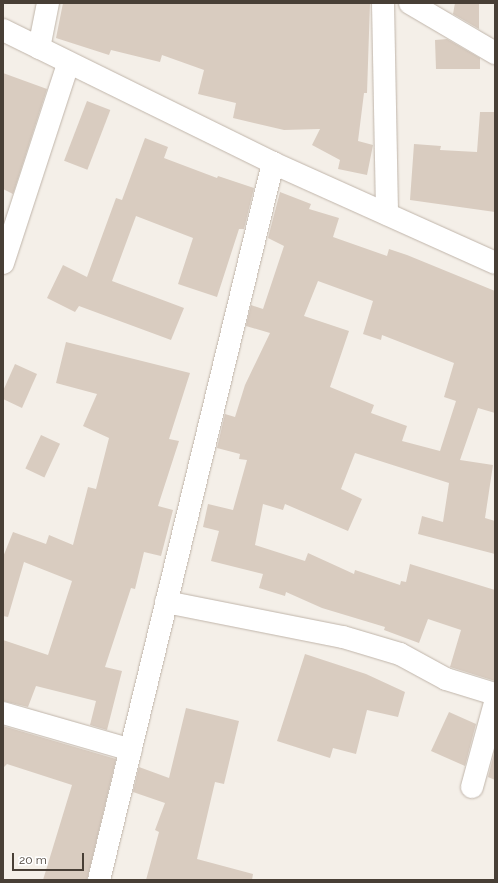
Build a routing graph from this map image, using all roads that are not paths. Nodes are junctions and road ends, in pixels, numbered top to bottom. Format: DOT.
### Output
graph roads {
  1 [pos="48,3"];
  2 [pos="383,3"];
  3 [pos="410,3"];
  4 [pos="3,30"];
  5 [pos="39,48"];
  6 [pos="495,53"];
  7 [pos="68,64"];
  8 [pos="274,163"];
  9 [pos="387,214"];
  10 [pos="9,221"];
  11 [pos="3,262"];
  12 [pos="495,263"];
  13 [pos="166,602"];
  14 [pos="495,694"];
  15 [pos="495,703"];
  16 [pos="3,713"];
  17 [pos="131,750"];
  18 [pos="472,787"];
  19 [pos="99,880"];
  1 -- 5 [label="street"];
  2 -- 9 [label="street"];
  3 -- 6 [label="street"];
  4 -- 5 [label="street"];
  5 -- 7 [label="street"];
  7 -- 8 [label="street"];
  7 -- 10 [label="street"];
  8 -- 9 [label="street"];
  8 -- 13 [label="street"];
  9 -- 12 [label="street"];
  10 -- 11 [label="street"];
  13 -- 14 [label="street"];
  13 -- 17 [label="street"];
  15 -- 18 [label="street"];
  16 -- 17 [label="street"];
  17 -- 19 [label="street"];
}
